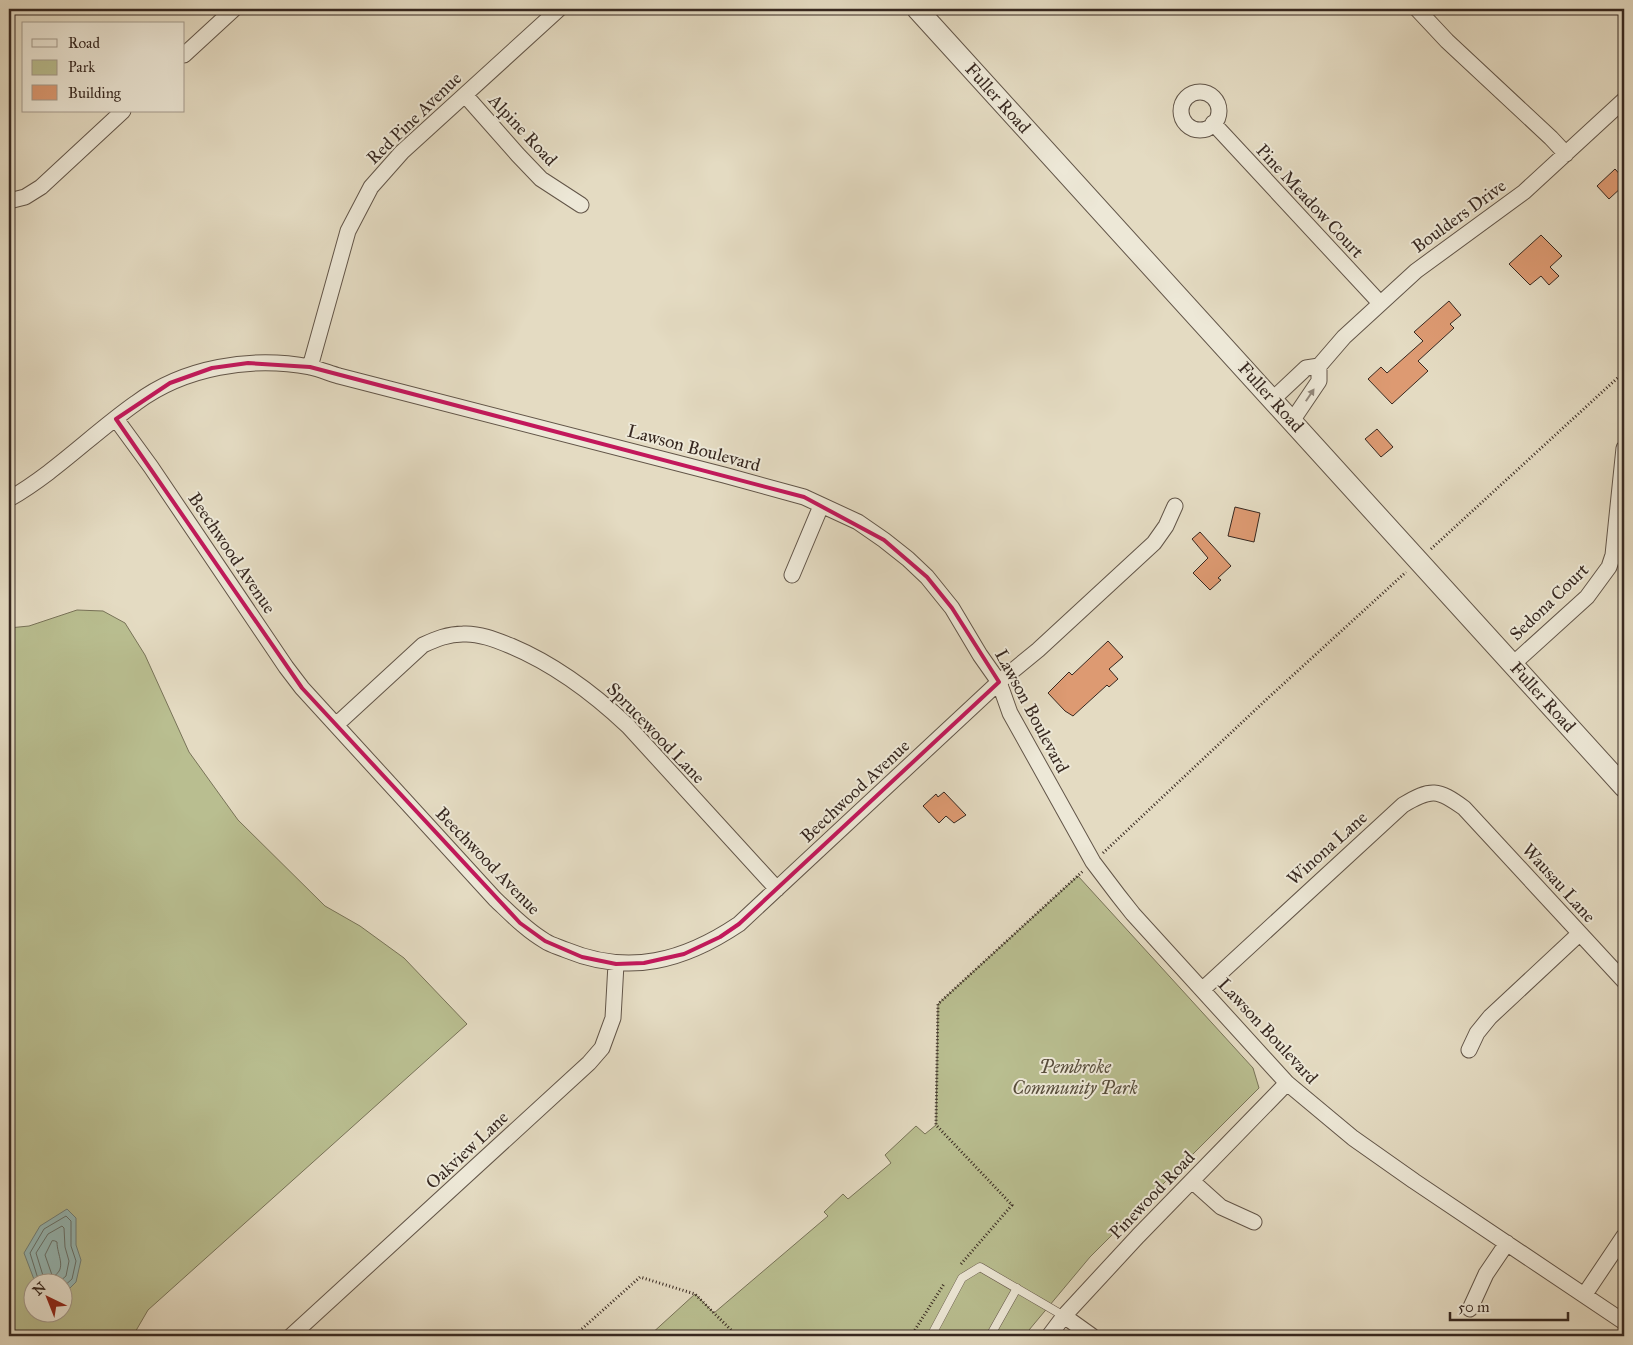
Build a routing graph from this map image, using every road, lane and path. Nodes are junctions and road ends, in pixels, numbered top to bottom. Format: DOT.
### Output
graph roads {
  1 [pos="234,9"];
  2 [pos="559,9"];
  3 [pos="917,9"];
  4 [pos="1418,9"];
  5 [pos="185,54"];
  6 [pos="465,95"];
  7 [pos="1624,100"];
  8 [pos="122,112"];
  9 [pos="1213,123"];
  10 [pos="1566,154"];
  11 [pos="9,202"];
  12 [pos="581,205"];
  13 [pos="1380,303"];
  14 [pos="1319,366"];
  15 [pos="310,367"];
  16 [pos="1624,372"];
  17 [pos="1273,399"];
  18 [pos="116,419"];
  19 [pos="1292,421"];
  20 [pos="1624,448"];
  21 [pos="9,499"];
  22 [pos="821,506"];
  23 [pos="1175,506"];
  24 [pos="1419,560"];
  25 [pos="792,575"];
  26 [pos="1513,664"];
  27 [pos="999,682"];
  28 [pos="336,725"];
  29 [pos="1624,787"];
  30 [pos="1487,832"];
  31 [pos="1093,862"];
  32 [pos="777,889"];
  33 [pos="1579,934"];
  34 [pos="616,964"];
  35 [pos="1624,981"];
  36 [pos="1203,989"];
  37 [pos="1469,1050"];
  38 [pos="1287,1083"];
  39 [pos="1192,1182"];
  40 [pos="1254,1222"];
  41 [pos="1624,1236"];
  42 [pos="1507,1243"];
  43 [pos="961,1265"];
  44 [pos="948,1280"];
  45 [pos="1017,1288"];
  46 [pos="1585,1294"];
  47 [pos="1470,1309"];
  48 [pos="1064,1316"];
  49 [pos="1624,1322"];
  50 [pos="291,1336"];
  51 [pos="574,1336"];
  52 [pos="737,1336"];
  53 [pos="911,1336"];
  54 [pos="931,1336"];
  55 [pos="990,1336"];
  56 [pos="1049,1336"];
  57 [pos="1092,1336"];
  1 -- 5 [label="street"];
  2 -- 6 [label="street, Red Pine Avenue"];
  3 -- 17 [label="street, Fuller Road"];
  4 -- 10 [label="street"];
  6 -- 12 [label="street, Alpine Road"];
  6 -- 15 [label="street, Red Pine Avenue"];
  7 -- 10 [label="street, Boulders Drive"];
  8 -- 11 [label="street"];
  9 -- 13 [label="street, Pine Meadow Court"];
  10 -- 13 [label="street, Boulders Drive"];
  13 -- 14 [label="street, Boulders Drive"];
  14 -- 17 [label="street, Boulders Drive"];
  19 -- 14 [label="street, Boulders Drive, one-way"];
  15 -- 18 [label="street, Lawson Boulevard"];
  15 -- 22 [label="street, Lawson Boulevard"];
  16 -- 24 [label="path"];
  17 -- 19 [label="street, Fuller Road"];
  18 -- 21 [label="street, Lawson Boulevard"];
  18 -- 28 [label="street, Beechwood Avenue"];
  19 -- 24 [label="street, Fuller Road"];
  20 -- 26 [label="street, Sedona Court"];
  22 -- 25 [label="street"];
  22 -- 27 [label="street, Lawson Boulevard"];
  23 -- 27 [label="street, Beechwood Avenue"];
  24 -- 26 [label="street, Fuller Road"];
  24 -- 31 [label="path"];
  26 -- 29 [label="street, Fuller Road"];
  27 -- 31 [label="street, Lawson Boulevard"];
  27 -- 32 [label="street, Beechwood Avenue"];
  28 -- 32 [label="street, Sprucewood Lane"];
  28 -- 34 [label="street, Beechwood Avenue"];
  30 -- 33 [label="street, Wausau Lane"];
  30 -- 36 [label="street, Winona Lane"];
  31 -- 36 [label="street, Lawson Boulevard"];
  31 -- 43 [label="path"];
  32 -- 34 [label="street, Beechwood Avenue"];
  33 -- 35 [label="street, Wausau Lane"];
  33 -- 37 [label="street"];
  34 -- 50 [label="street, Oakview Lane"];
  36 -- 38 [label="street, Lawson Boulevard"];
  38 -- 39 [label="street, Pinewood Road"];
  38 -- 42 [label="street, Lawson Boulevard"];
  39 -- 40 [label="street"];
  39 -- 48 [label="street, Pinewood Road"];
  41 -- 46 [label="street"];
  42 -- 46 [label="street, Lawson Boulevard"];
  42 -- 47 [label="street"];
  44 -- 53 [label="path"];
  45 -- 48 [label="lane"];
  45 -- 54 [label="lane"];
  45 -- 55 [label="lane"];
  46 -- 49 [label="street, Lawson Boulevard"];
  48 -- 56 [label="street, Pinewood Road"];
  48 -- 57 [label="street"];
  51 -- 52 [label="path"];
}
